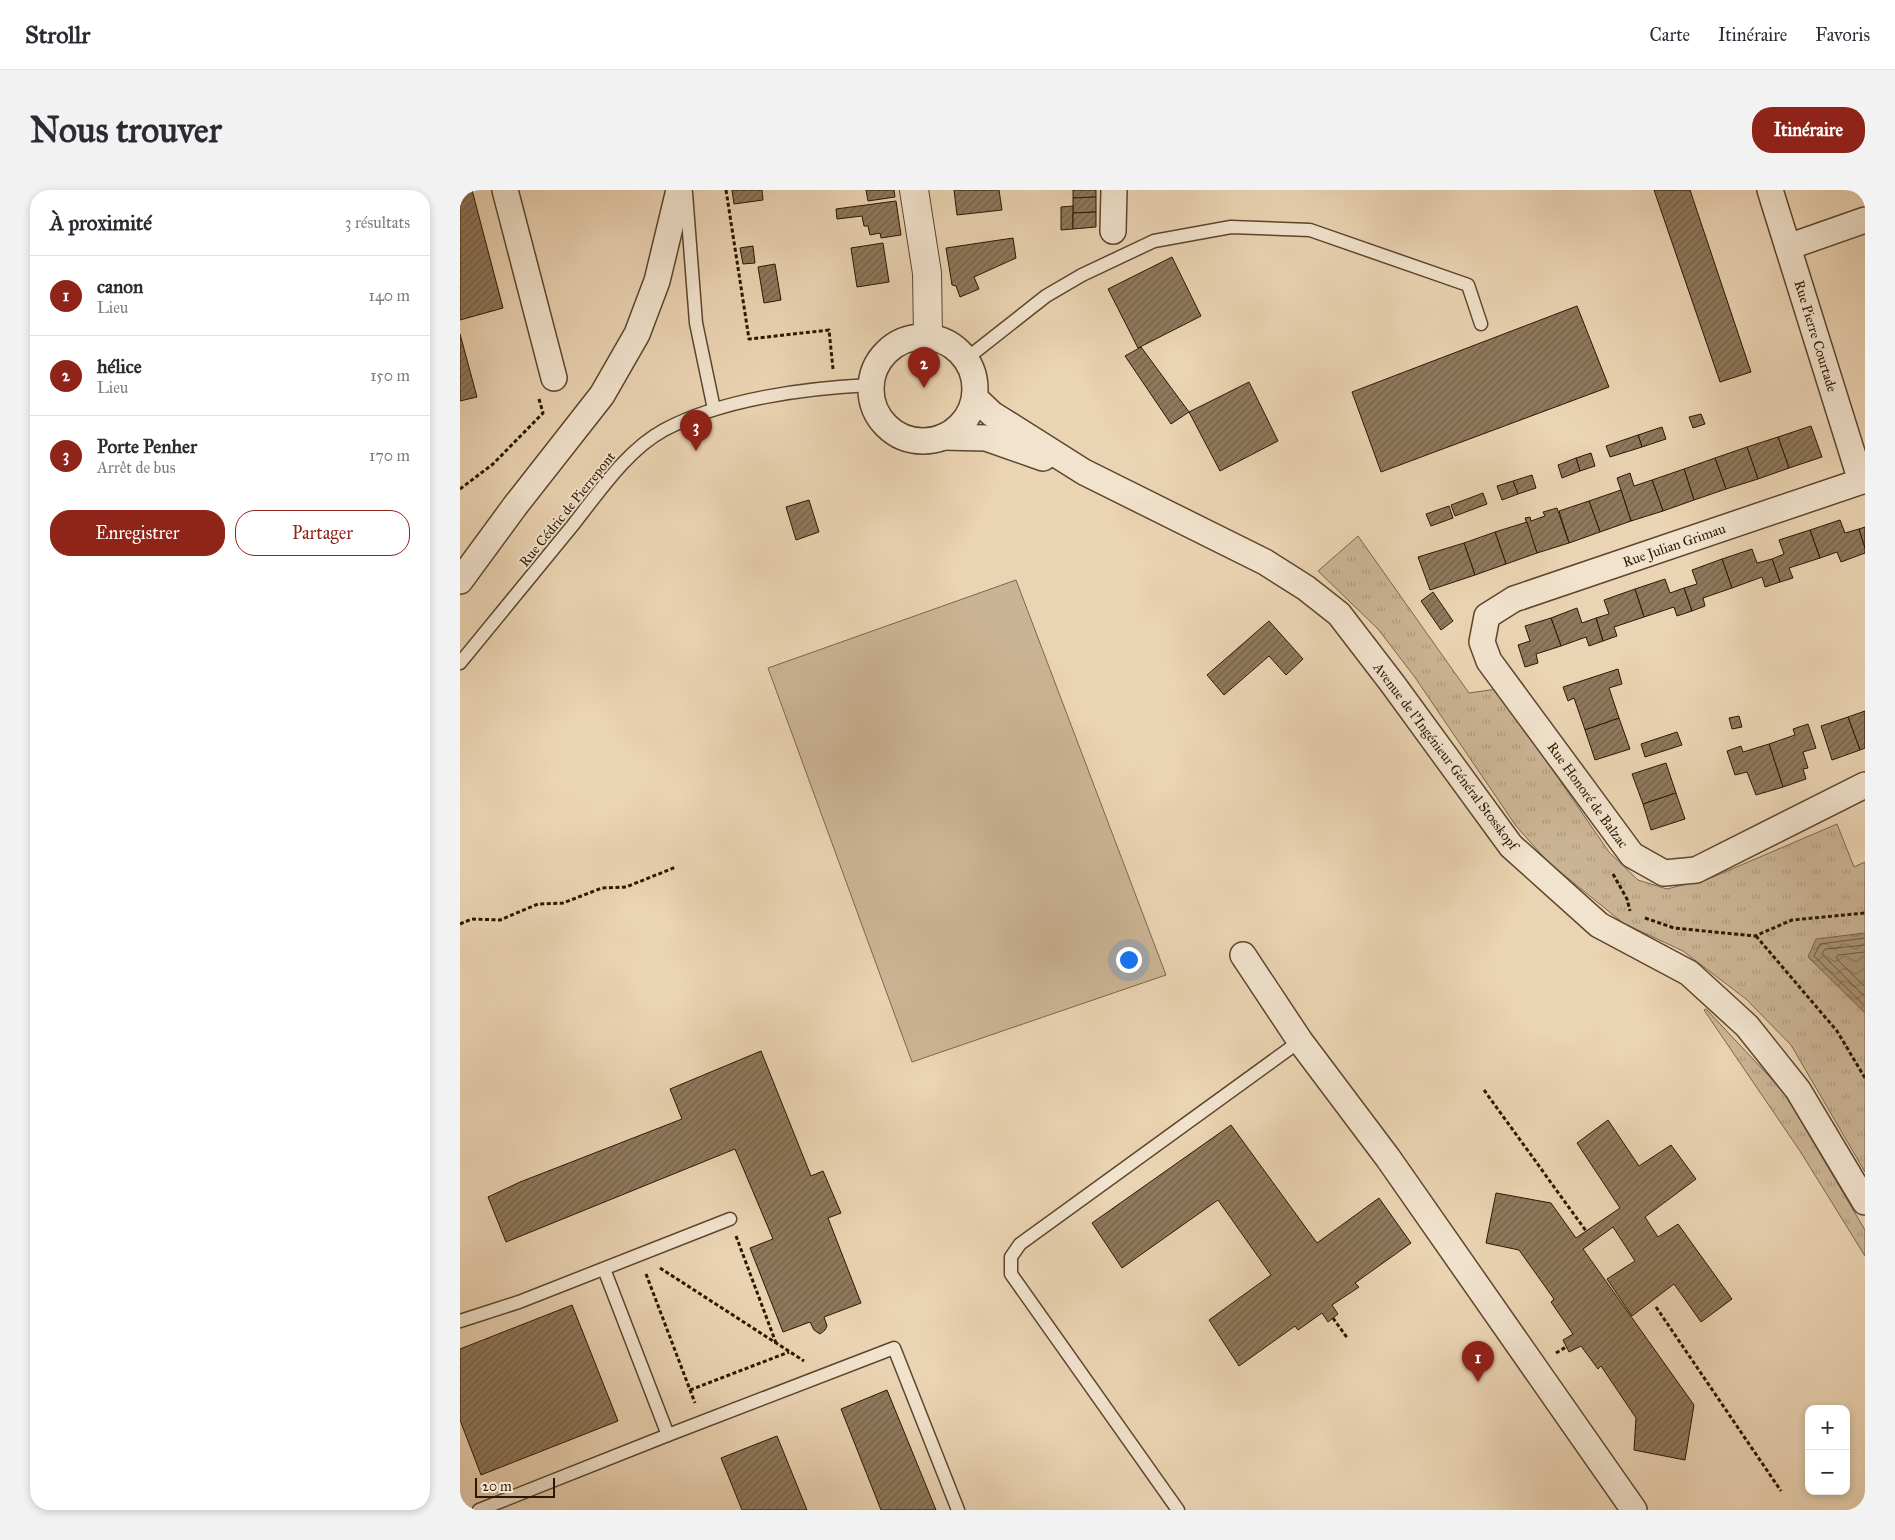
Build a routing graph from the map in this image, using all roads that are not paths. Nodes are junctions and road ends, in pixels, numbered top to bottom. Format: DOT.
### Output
graph roads {
  1 [pos="504,190"];
  2 [pos="679,190"];
  3 [pos="686,190"];
  4 [pos="914,190"];
  5 [pos="1114,190"];
  6 [pos="1770,190"];
  7 [pos="1865,220"];
  8 [pos="1113,231"];
  9 [pos="1788,247"];
  10 [pos="1481,324"];
  11 [pos="928,336"];
  12 [pos="966,359"];
  13 [pos="554,378"];
  14 [pos="871,385"];
  15 [pos="975,398"];
  16 [pos="714,409"];
  17 [pos="943,438"];
  18 [pos="1084,472"];
  19 [pos="1863,481"];
  20 [pos="460,581"];
  21 [pos="1487,616"];
  22 [pos="460,663"];
  23 [pos="1865,785"];
  24 [pos="1243,955"];
  25 [pos="1300,1041"];
  26 [pos="1865,1202"];
  27 [pos="730,1219"];
  28 [pos="604,1269"];
  29 [pos="460,1321"];
  30 [pos="668,1435"];
  31 [pos="479,1510"];
  32 [pos="958,1510"];
  33 [pos="1178,1510"];
  34 [pos="1634,1510"];
  1 -- 13 [label="street"];
  2 -- 20 [label="street"];
  3 -- 16 [label="lane"];
  4 -- 11 [label="street"];
  5 -- 8 [label="street"];
  6 -- 9 [label="street, Rue Pierre Courtade"];
  7 -- 9 [label="street"];
  9 -- 19 [label="street, Rue Pierre Courtade"];
  10 -- 12 [label="lane"];
  11 -- 12 [label="street"];
  11 -- 14 [label="street"];
  12 -- 15 [label="street"];
  14 -- 16 [label="lane, Rue Cédric de Pierrepont"];
  14 -- 17 [label="street"];
  15 -- 17 [label="street"];
  15 -- 18 [label="street, Avenue de l'Ingénieur Général Stosskopf"];
  16 -- 22 [label="lane, Rue Cédric de Pierrepont"];
  17 -- 18 [label="street, Avenue de l'Ingénieur Général Stosskopf"];
  18 -- 26 [label="street, Avenue de l'Ingénieur Général Stosskopf"];
  19 -- 21 [label="street, Rue Julian Grimau"];
  21 -- 23 [label="street, Rue Honoré de Balzac"];
  24 -- 25 [label="street"];
  25 -- 33 [label="lane"];
  25 -- 34 [label="street"];
  27 -- 28 [label="lane"];
  28 -- 29 [label="lane"];
  28 -- 30 [label="lane"];
  30 -- 31 [label="lane"];
  30 -- 32 [label="lane"];
}
